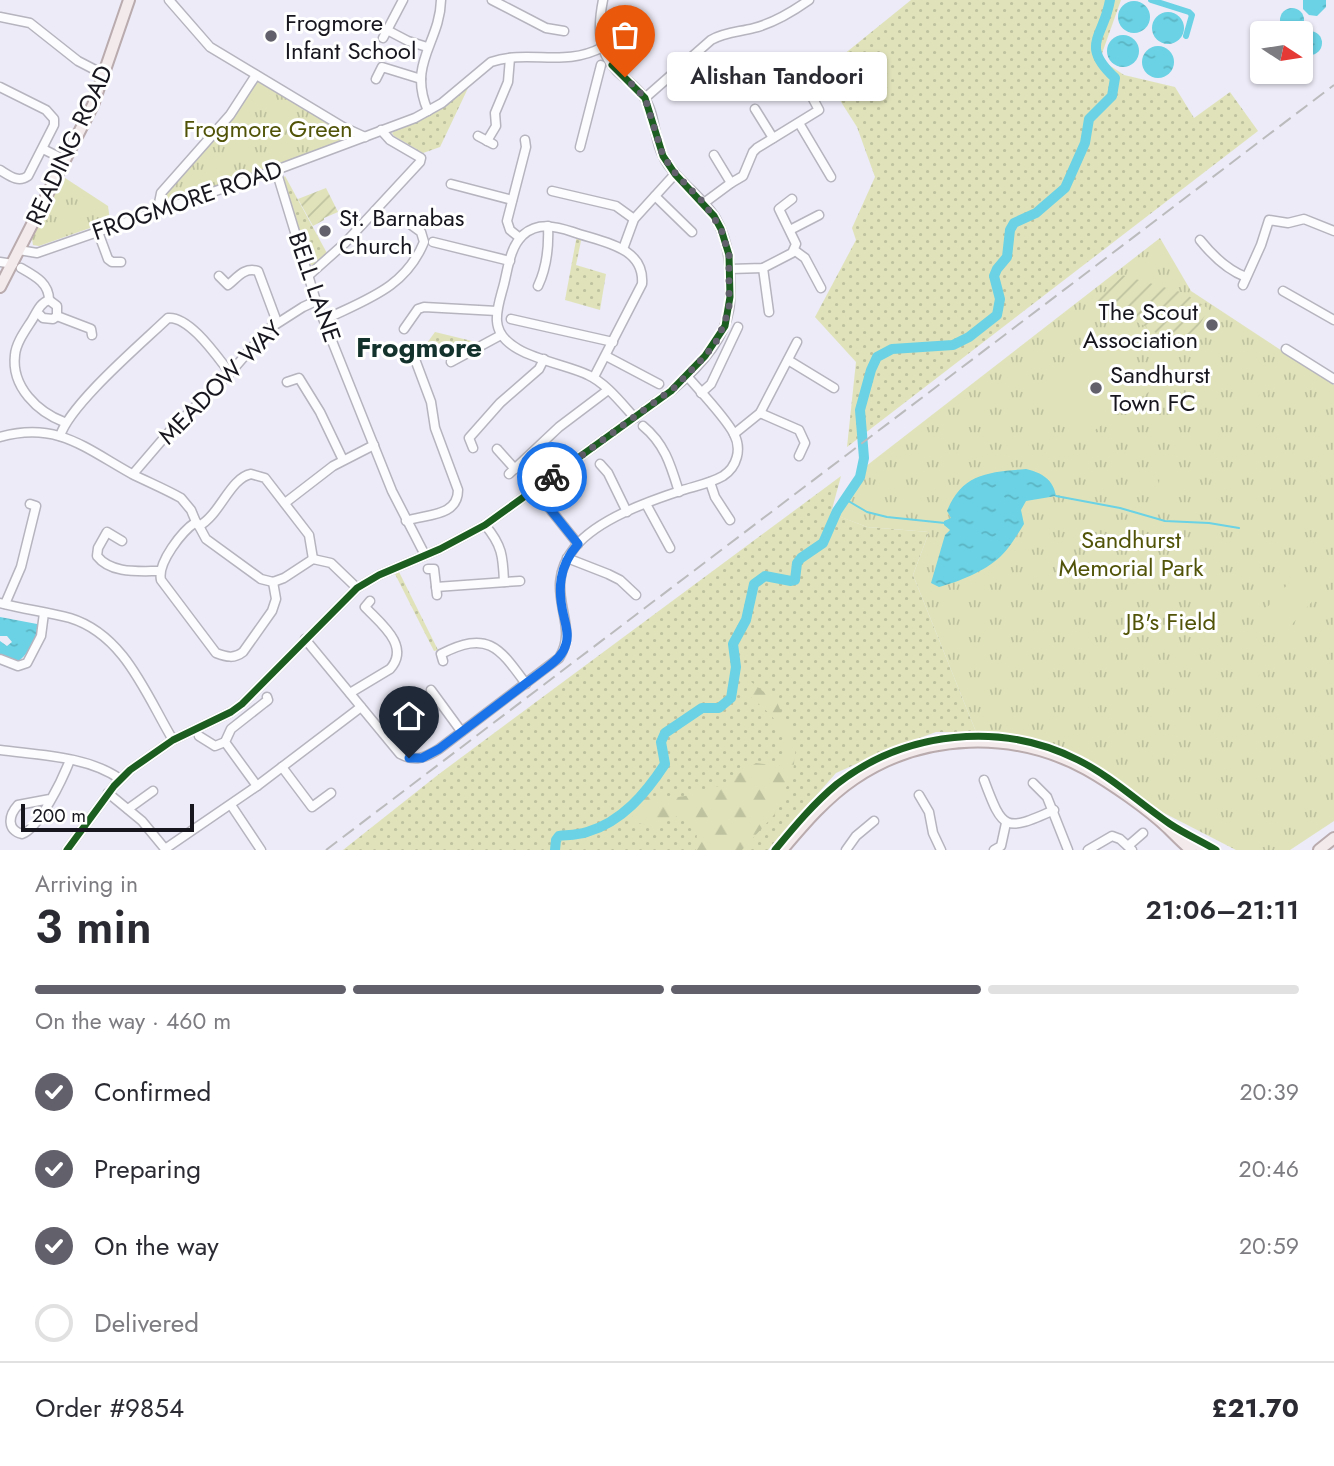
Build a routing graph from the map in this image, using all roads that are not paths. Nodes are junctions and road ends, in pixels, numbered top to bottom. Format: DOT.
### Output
graph roads {
  1 [pos="128,0"];
  2 [pos="169,0"];
  3 [pos="403,0"];
  4 [pos="441,0"];
  5 [pos="492,0"];
  6 [pos="603,0"];
  7 [pos="809,0"];
  8 [pos="0,18"];
  9 [pos="564,31"];
  10 [pos="427,47"];
  11 [pos="603,47"];
  12 [pos="581,56"];
  13 [pos="510,58"];
  14 [pos="601,65"];
  15 [pos="612,65"];
  16 [pos="104,75"];
  17 [pos="256,75"];
  18 [pos="376,79"];
  19 [pos="421,79"];
  20 [pos="804,82"];
  21 [pos="0,86"];
  22 [pos="645,98"];
  23 [pos="755,109"];
  24 [pos="428,111"];
  25 [pos="799,123"];
  26 [pos="382,130"];
  27 [pos="365,137"];
  28 [pos="773,138"];
  29 [pos="525,139"];
  30 [pos="486,140"];
  31 [pos="580,147"];
  32 [pos="43,149"];
  33 [pos="714,155"];
  34 [pos="65,160"];
  35 [pos="0,170"];
  36 [pos="276,170"];
  37 [pos="676,174"];
  38 [pos="831,177"];
  39 [pos="731,183"];
  40 [pos="451,184"];
  41 [pos="552,191"];
  42 [pos="655,196"];
  43 [pos="792,199"];
  44 [pos="512,200"];
  45 [pos="704,203"];
  46 [pos="161,209"];
  47 [pos="819,215"];
  48 [pos="634,219"];
  49 [pos="410,224"];
  50 [pos="548,226"];
  51 [pos="790,230"];
  52 [pos="1334,231"];
  53 [pos="98,232"];
  54 [pos="692,232"];
  55 [pos="520,238"];
  56 [pos="1200,240"];
  57 [pos="433,242"];
  58 [pos="623,249"];
  59 [pos="19,250"];
  60 [pos="794,250"];
  61 [pos="509,261"];
  62 [pos="0,262"];
  63 [pos="121,262"];
  64 [pos="17,266"];
  65 [pos="763,268"];
  66 [pos="730,269"];
  67 [pos="219,276"];
  68 [pos="308,276"];
  69 [pos="0,286"];
  70 [pos="538,286"];
  71 [pos="821,288"];
  72 [pos="1283,291"];
  73 [pos="49,300"];
  74 [pos="316,301"];
  75 [pos="497,311"];
  76 [pos="37,312"];
  77 [pos="769,312"];
  78 [pos="57,316"];
  79 [pos="324,320"];
  80 [pos="511,320"];
  81 [pos="1334,320"];
  82 [pos="277,322"];
  83 [pos="738,327"];
  84 [pos="404,329"];
  85 [pos="92,335"];
  86 [pos="501,335"];
  87 [pos="613,342"];
  88 [pos="797,342"];
  89 [pos="1286,349"];
  90 [pos="411,351"];
  91 [pos="606,356"];
  92 [pos="544,359"];
  93 [pos="788,360"];
  94 [pos="451,362"];
  95 [pos="230,373"];
  96 [pos="687,376"];
  97 [pos="594,377"];
  98 [pos="1334,379"];
  99 [pos="287,382"];
  100 [pos="659,384"];
  101 [pos="834,387"];
  102 [pos="608,390"];
  103 [pos="701,393"];
  104 [pos="760,413"];
  105 [pos="46,415"];
  106 [pos="635,418"];
  107 [pos="64,422"];
  108 [pos="643,426"];
  109 [pos="39,431"];
  110 [pos="734,433"];
  111 [pos="61,436"];
  112 [pos="0,437"];
  113 [pos="374,444"];
  114 [pos="473,447"];
  115 [pos="497,449"];
  116 [pos="799,456"];
  117 [pos="343,460"];
  118 [pos="600,464"];
  119 [pos="133,474"];
  120 [pos="709,482"];
  121 [pos="534,489"];
  122 [pos="679,492"];
  123 [pos="285,503"];
  124 [pos="646,504"];
  125 [pos="36,506"];
  126 [pos="627,512"];
  127 [pos="730,520"];
  128 [pos="406,521"];
  129 [pos="197,524"];
  130 [pos="485,525"];
  131 [pos="122,541"];
  132 [pos="578,544"];
  133 [pos="670,548"];
  134 [pos="425,555"];
  135 [pos="567,558"];
  136 [pos="313,559"];
  137 [pos="428,569"];
  138 [pos="159,571"];
  139 [pos="520,581"];
  140 [pos="273,582"];
  141 [pos="504,582"];
  142 [pos="357,588"];
  143 [pos="636,595"];
  144 [pos="370,601"];
  145 [pos="2,604"];
  146 [pos="44,613"];
  147 [pos="305,639"];
  148 [pos="0,659"];
  149 [pos="443,661"];
  150 [pos="526,684"];
  151 [pos="431,690"];
  152 [pos="350,693"];
  153 [pos="267,697"];
  154 [pos="360,707"];
  155 [pos="461,732"];
  156 [pos="199,736"];
  157 [pos="173,740"];
  158 [pos="225,742"];
  159 [pos="0,750"];
  160 [pos="70,760"];
  161 [pos="282,767"];
  162 [pos="120,779"];
  163 [pos="988,782"];
  164 [pos="1033,783"];
  165 [pos="257,786"];
  166 [pos="153,791"];
  167 [pos="108,793"];
  168 [pos="331,793"];
  169 [pos="919,795"];
  170 [pos="50,799"];
  171 [pos="230,805"];
  172 [pos="128,809"];
  173 [pos="1054,810"];
  174 [pos="874,821"];
  175 [pos="1006,822"];
  176 [pos="1170,830"];
  177 [pos="1143,834"];
  178 [pos="1334,838"];
  179 [pos="937,848"];
  180 [pos="1130,848"];
  181 [pos="67,850"];
  182 [pos="166,850"];
  183 [pos="261,850"];
  184 [pos="782,850"];
  185 [pos="846,850"];
  186 [pos="994,850"];
  187 [pos="1068,850"];
  188 [pos="1088,850"];
  189 [pos="1191,850"];
  190 [pos="1206,850"];
  191 [pos="1320,850"];
  1 -- 16 [label="main road, READING ROAD"];
  2 -- 17 [label="street"];
  3 -- 10 [label="street"];
  4 -- 10 [label="street"];
  5 -- 9 [label="street"];
  6 -- 11 [label="street"];
  7 -- 22 [label="street"];
  8 -- 16 [label="street"];
  10 -- 19 [label="street"];
  11 -- 12 [label="street, FROGMORE ROAD"];
  11 -- 15 [label="street"];
  12 -- 13 [label="street, FROGMORE ROAD"];
  12 -- 14 [label="street, FROGMORE ROAD"];
  13 -- 24 [label="street, FROGMORE ROAD"];
  13 -- 30 [label="street"];
  14 -- 15 [label="street, FROGMORE ROAD"];
  14 -- 31 [label="street"];
  15 -- 22 [label="street"];
  16 -- 34 [label="main road, READING ROAD"];
  17 -- 27 [label="street"];
  17 -- 46 [label="street"];
  18 -- 19 [label="street"];
  19 -- 24 [label="street"];
  20 -- 25 [label="street"];
  21 -- 32 [label="street"];
  22 -- 37 [label="street"];
  23 -- 28 [label="street"];
  24 -- 26 [label="street, FROGMORE ROAD"];
  25 -- 28 [label="street"];
  25 -- 38 [label="street"];
  26 -- 27 [label="street, FROGMORE ROAD"];
  26 -- 68 [label="street"];
  27 -- 36 [label="street, FROGMORE ROAD"];
  28 -- 39 [label="street"];
  29 -- 44 [label="street"];
  32 -- 34 [label="street"];
  32 -- 35 [label="street"];
  33 -- 39 [label="street"];
  34 -- 59 [label="main road, READING ROAD"];
  36 -- 46 [label="street, FROGMORE ROAD"];
  36 -- 68 [label="street, BELL LANE"];
  37 -- 42 [label="street"];
  37 -- 45 [label="street"];
  39 -- 45 [label="street"];
  40 -- 44 [label="street"];
  41 -- 48 [label="street"];
  42 -- 48 [label="street"];
  42 -- 54 [label="street"];
  43 -- 51 [label="street"];
  44 -- 55 [label="street"];
  45 -- 66 [label="street"];
  46 -- 53 [label="street, FROGMORE ROAD"];
  47 -- 51 [label="street"];
  48 -- 58 [label="street"];
  49 -- 79 [label="street"];
  50 -- 55 [label="street"];
  50 -- 58 [label="street"];
  50 -- 70 [label="street"];
  51 -- 60 [label="street"];
  52 -- 56 [label="street"];
  53 -- 59 [label="street, FROGMORE ROAD"];
  53 -- 63 [label="street"];
  55 -- 61 [label="street"];
  57 -- 61 [label="street"];
  58 -- 87 [label="street"];
  59 -- 64 [label="main road, READING ROAD"];
  60 -- 65 [label="street"];
  60 -- 71 [label="street"];
  61 -- 75 [label="street"];
  62 -- 64 [label="street"];
  64 -- 69 [label="main road, READING ROAD"];
  64 -- 73 [label="street"];
  65 -- 66 [label="street"];
  65 -- 77 [label="street"];
  66 -- 96 [label="street"];
  67 -- 82 [label="street"];
  68 -- 74 [label="street, BELL LANE"];
  72 -- 81 [label="street"];
  73 -- 76 [label="street"];
  73 -- 78 [label="street"];
  74 -- 79 [label="street, BELL LANE"];
  74 -- 82 [label="street, MEADOW WAY"];
  75 -- 84 [label="street"];
  75 -- 86 [label="street"];
  76 -- 78 [label="street"];
  76 -- 105 [label="street"];
  78 -- 85 [label="street"];
  79 -- 113 [label="street, BELL LANE"];
  80 -- 87 [label="street"];
  82 -- 95 [label="street, MEADOW WAY"];
  83 -- 103 [label="street"];
  86 -- 92 [label="street"];
  86 -- 94 [label="street"];
  87 -- 91 [label="street"];
  88 -- 93 [label="street"];
  89 -- 98 [label="street"];
  90 -- 128 [label="street"];
  91 -- 97 [label="street"];
  91 -- 100 [label="street"];
  92 -- 97 [label="street"];
  92 -- 114 [label="street"];
  93 -- 101 [label="street"];
  93 -- 104 [label="street"];
  95 -- 107 [label="street"];
  95 -- 119 [label="street, MEADOW WAY"];
  96 -- 103 [label="street"];
  96 -- 106 [label="street"];
  97 -- 102 [label="street"];
  99 -- 117 [label="street"];
  102 -- 106 [label="street"];
  102 -- 115 [label="street"];
  103 -- 110 [label="street"];
  104 -- 110 [label="street"];
  104 -- 116 [label="street"];
  105 -- 107 [label="street"];
  105 -- 109 [label="street"];
  106 -- 121 [label="street"];
  107 -- 111 [label="street"];
  108 -- 122 [label="street"];
  109 -- 111 [label="street"];
  109 -- 112 [label="street"];
  110 -- 120 [label="street"];
  111 -- 119 [label="street"];
  113 -- 117 [label="street"];
  113 -- 128 [label="street, BELL LANE"];
  117 -- 123 [label="street"];
  118 -- 126 [label="street"];
  119 -- 129 [label="street"];
  120 -- 122 [label="street"];
  120 -- 127 [label="street"];
  121 -- 130 [label="street"];
  121 -- 132 [label="street"];
  122 -- 124 [label="street"];
  123 -- 129 [label="street"];
  123 -- 136 [label="street"];
  124 -- 126 [label="street"];
  124 -- 133 [label="street"];
  125 -- 145 [label="street"];
  126 -- 132 [label="street"];
  128 -- 134 [label="street, BELL LANE"];
  129 -- 138 [label="street"];
  129 -- 140 [label="street"];
  130 -- 134 [label="street"];
  130 -- 141 [label="street"];
  131 -- 138 [label="street"];
  132 -- 135 [label="street"];
  134 -- 142 [label="street"];
  135 -- 143 [label="street"];
  135 -- 150 [label="street"];
  136 -- 140 [label="street"];
  136 -- 142 [label="street"];
  137 -- 141 [label="street"];
  138 -- 140 [label="street"];
  139 -- 141 [label="street"];
  142 -- 147 [label="street"];
  144 -- 152 [label="street"];
  145 -- 146 [label="street"];
  146 -- 148 [label="street"];
  146 -- 157 [label="street"];
  147 -- 152 [label="street"];
  147 -- 157 [label="street"];
  149 -- 150 [label="street"];
  150 -- 155 [label="street"];
  151 -- 155 [label="street"];
  152 -- 154 [label="street"];
  153 -- 158 [label="street"];
  154 -- 155 [label="street"];
  154 -- 161 [label="street"];
  156 -- 158 [label="street"];
  157 -- 162 [label="street"];
  158 -- 165 [label="street"];
  159 -- 160 [label="street"];
  160 -- 162 [label="street"];
  160 -- 170 [label="street"];
  161 -- 165 [label="street"];
  161 -- 168 [label="street"];
  162 -- 167 [label="street"];
  163 -- 175 [label="street"];
  164 -- 173 [label="street"];
  165 -- 171 [label="street"];
  166 -- 172 [label="street"];
  167 -- 172 [label="street"];
  167 -- 181 [label="street"];
  169 -- 179 [label="street"];
  170 -- 170 [label="street"];
  171 -- 182 [label="street"];
  171 -- 183 [label="street"];
  172 -- 182 [label="street"];
  173 -- 175 [label="street"];
  173 -- 187 [label="street"];
  174 -- 185 [label="street"];
  175 -- 186 [label="street"];
  176 -- 184 [label="main road"];
  176 -- 189 [label="main road"];
  176 -- 190 [label="main road"];
  177 -- 180 [label="street"];
  178 -- 191 [label="main road"];
  180 -- 188 [label="street"];
}
